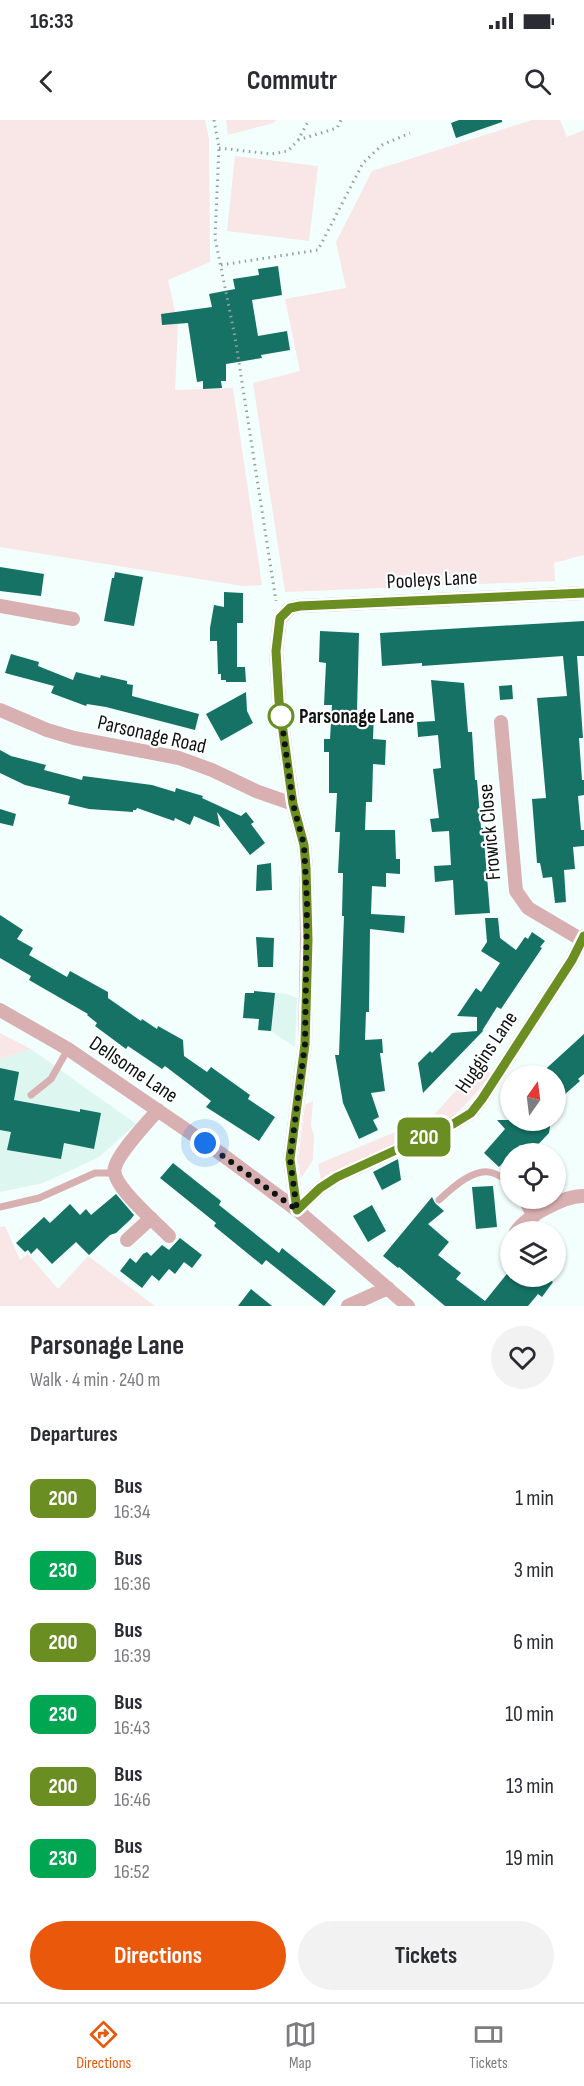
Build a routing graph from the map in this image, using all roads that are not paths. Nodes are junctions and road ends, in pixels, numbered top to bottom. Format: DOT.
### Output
graph roads {
  1 [pos="584,593"];
  2 [pos="0,606"];
  3 [pos="73,619"];
  4 [pos="0,710"];
  5 [pos="501,722"];
  6 [pos="293,804"];
  7 [pos="583,938"];
  8 [pos="0,1010"];
  9 [pos="68,1049"];
  10 [pos="31,1095"];
  11 [pos="158,1110"];
  12 [pos="114,1173"];
  13 [pos="500,1177"];
  14 [pos="584,1196"];
  15 [pos="439,1200"];
  16 [pos="0,1207"];
  17 [pos="530,1209"];
  18 [pos="297,1210"];
  19 [pos="534,1216"];
  20 [pos="151,1218"];
  21 [pos="526,1221"];
  22 [pos="169,1236"];
  23 [pos="127,1240"];
  24 [pos="388,1288"];
  25 [pos="348,1306"];
  26 [pos="408,1306"];
  1 -- 6 [label="street, Pooleys Lane"];
  2 -- 3 [label="street"];
  4 -- 6 [label="street, Parsonage Road"];
  5 -- 7 [label="street, Frowick Close"];
  6 -- 18 [label="street"];
  7 -- 18 [label="street, Huggins Lane"];
  8 -- 9 [label="street, Dellsome Lane"];
  9 -- 10 [label="lane"];
  9 -- 11 [label="street, Dellsome Lane"];
  11 -- 12 [label="street"];
  11 -- 18 [label="street, Dellsome Lane"];
  12 -- 16 [label="lane"];
  12 -- 20 [label="street"];
  13 -- 15 [label="lane"];
  14 -- 19 [label="street"];
  17 -- 19 [label="street"];
  18 -- 24 [label="street, Dellsome Lane"];
  19 -- 21 [label="street"];
  20 -- 22 [label="street"];
  20 -- 23 [label="street"];
  24 -- 25 [label="street"];
  24 -- 26 [label="street, Dellsome Lane"];
}
